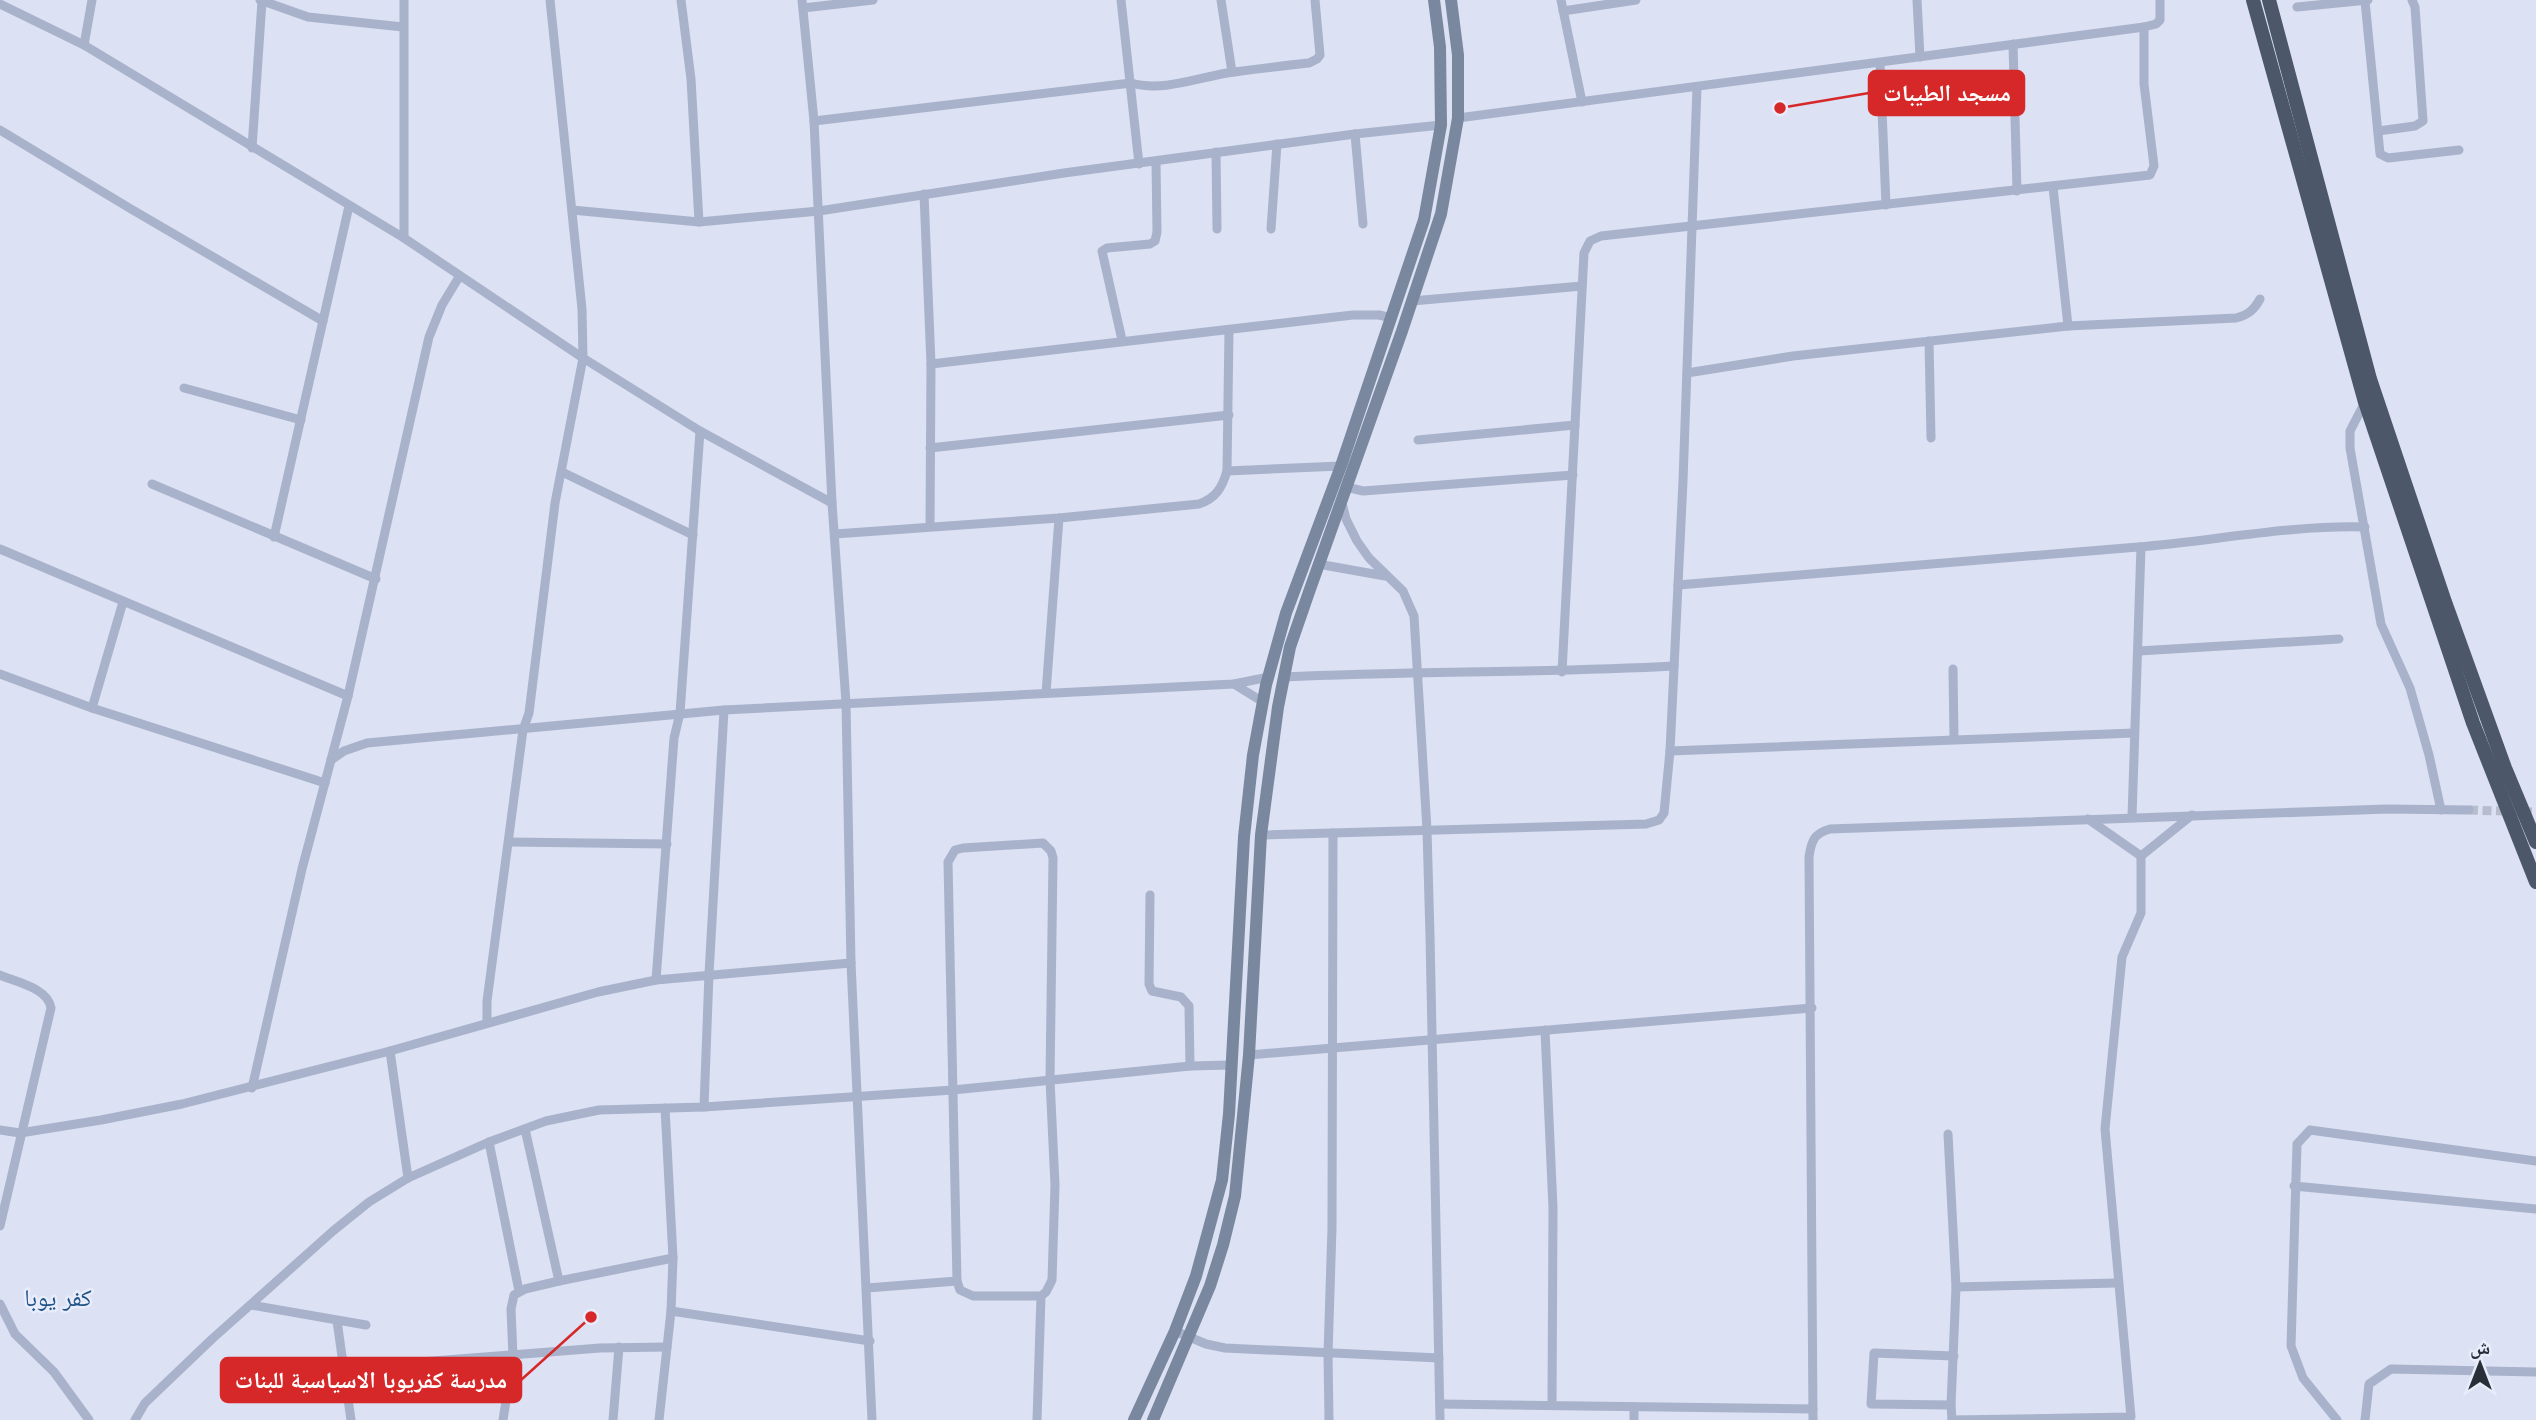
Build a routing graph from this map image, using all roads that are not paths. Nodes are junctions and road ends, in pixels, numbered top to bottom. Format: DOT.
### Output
graph roads {
  1 [pos="92,0"];
  2 [pos="261,0"];
  3 [pos="404,0"];
  4 [pos="550,0"];
  5 [pos="681,0"];
  6 [pos="873,0"];
  7 [pos="1121,0"];
  8 [pos="1221,0"];
  9 [pos="1315,0"];
  10 [pos="1434,0"];
  11 [pos="1451,0"];
  12 [pos="1561,0"];
  13 [pos="1636,0"];
  14 [pos="1917,0"];
  15 [pos="2160,0"];
  16 [pos="2253,0"];
  17 [pos="2269,0"];
  18 [pos="2412,0"];
  19 [pos="2367,1"];
  20 [pos="0,4"];
  21 [pos="803,4"];
  22 [pos="2297,7"];
  23 [pos="1563,11"];
  24 [pos="403,27"];
  25 [pos="2144,27"];
  26 [pos="2013,44"];
  27 [pos="84,45"];
  28 [pos="1920,57"];
  29 [pos="1880,63"];
  30 [pos="1232,72"];
  31 [pos="1130,83"];
  32 [pos="1697,87"];
  33 [pos="1582,103"];
  34 [pos="1458,118"];
  35 [pos="814,121"];
  36 [pos="1441,125"];
  37 [pos="0,130"];
  38 [pos="2378,131"];
  39 [pos="1355,134"];
  40 [pos="1278,144"];
  41 [pos="252,148"];
  42 [pos="2459,150"];
  43 [pos="1216,152"];
  44 [pos="1156,162"];
  45 [pos="1139,164"];
  46 [pos="2053,187"];
  47 [pos="2017,191"];
  48 [pos="924,194"];
  49 [pos="1886,205"];
  50 [pos="349,206"];
  51 [pos="572,211"];
  52 [pos="819,211"];
  53 [pos="699,222"];
  54 [pos="1363,224"];
  55 [pos="1691,226"];
  56 [pos="1217,229"];
  57 [pos="1271,229"];
  58 [pos="404,238"];
  59 [pos="459,277"];
  60 [pos="1582,286"];
  61 [pos="2260,299"];
  62 [pos="1412,300"];
  63 [pos="1392,318"];
  64 [pos="323,321"];
  65 [pos="2068,326"];
  66 [pos="1228,330"];
  67 [pos="1122,340"];
  68 [pos="1929,341"];
  69 [pos="583,358"];
  70 [pos="931,363"];
  71 [pos="1688,373"];
  72 [pos="184,388"];
  73 [pos="2365,402"];
  74 [pos="1229,415"];
  75 [pos="301,420"];
  76 [pos="1575,425"];
  77 [pos="700,431"];
  78 [pos="1931,438"];
  79 [pos="1418,440"];
  80 [pos="930,448"];
  81 [pos="1341,466"];
  82 [pos="1227,471"];
  83 [pos="562,472"];
  84 [pos="1573,475"];
  85 [pos="152,484"];
  86 [pos="1344,492"];
  87 [pos="832,503"];
  88 [pos="1059,518"];
  89 [pos="930,526"];
  90 [pos="2365,527"];
  91 [pos="835,534"];
  92 [pos="693,535"];
  93 [pos="274,537"];
  94 [pos="2141,547"];
  95 [pos="0,549"];
  96 [pos="1318,564"];
  97 [pos="1387,577"];
  98 [pos="376,579"];
  99 [pos="1678,585"];
  100 [pos="123,602"];
  101 [pos="2339,639"];
  102 [pos="2139,651"];
  103 [pos="1674,666"];
  104 [pos="1953,670"];
  105 [pos="1562,672"];
  106 [pos="0,674"];
  107 [pos="1417,675"];
  108 [pos="1269,677"];
  109 [pos="1284,677"];
  110 [pos="1234,684"];
  111 [pos="1046,693"];
  112 [pos="348,696"];
  113 [pos="1263,702"];
  114 [pos="846,703"];
  115 [pos="92,708"];
  116 [pos="724,710"];
  117 [pos="680,713"];
  118 [pos="523,730"];
  119 [pos="2134,733"];
  120 [pos="1954,738"];
  121 [pos="1670,751"];
  122 [pos="331,760"];
  123 [pos="324,783"];
  124 [pos="1250,784"];
  125 [pos="1266,784"];
  126 [pos="2441,810"];
  127 [pos="2469,810"];
  128 [pos="2192,815"];
  129 [pos="2132,817"];
  130 [pos="2088,819"];
  131 [pos="1427,831"];
  132 [pos="1333,833"];
  133 [pos="1261,835"];
  134 [pos="509,842"];
  135 [pos="2536,842"];
  136 [pos="667,844"];
  137 [pos="2141,856"];
  138 [pos="2536,882"];
  139 [pos="1150,895"];
  140 [pos="851,963"];
  141 [pos="709,974"];
  142 [pos="0,975"];
  143 [pos="656,980"];
  144 [pos="1812,1008"];
  145 [pos="486,1023"];
  146 [pos="1545,1030"];
  147 [pos="1431,1040"];
  148 [pos="1332,1046"];
  149 [pos="390,1051"];
  150 [pos="1249,1055"];
  151 [pos="1231,1065"];
  152 [pos="1190,1066"];
  153 [pos="1050,1080"];
  154 [pos="252,1088"];
  155 [pos="953,1090"];
  156 [pos="856,1096"];
  157 [pos="704,1107"];
  158 [pos="666,1108"];
  159 [pos="525,1129"];
  160 [pos="0,1130"];
  161 [pos="20,1133"];
  162 [pos="1948,1134"];
  163 [pos="489,1142"];
  164 [pos="2536,1161"];
  165 [pos="408,1178"];
  166 [pos="2294,1186"];
  167 [pos="2536,1209"];
  168 [pos="0,1226"];
  169 [pos="673,1258"];
  170 [pos="559,1281"];
  171 [pos="957,1281"];
  172 [pos="2117,1283"];
  173 [pos="1956,1287"];
  174 [pos="867,1288"];
  175 [pos="519,1291"];
  176 [pos="1041,1296"];
  177 [pos="0,1304"];
  178 [pos="251,1305"];
  179 [pos="670,1311"];
  180 [pos="337,1321"];
  181 [pos="366,1325"];
  182 [pos="1175,1331"];
  183 [pos="1190,1337"];
  184 [pos="870,1341"];
  185 [pos="619,1347"];
  186 [pos="667,1347"];
  187 [pos="1328,1354"];
  188 [pos="1954,1356"];
  189 [pos="513,1357"];
  190 [pos="1439,1358"];
  191 [pos="2536,1372"];
  192 [pos="345,1379"];
  193 [pos="1440,1404"];
  194 [pos="1552,1405"];
  195 [pos="1951,1405"];
  196 [pos="1634,1407"];
  197 [pos="1812,1409"];
  198 [pos="89,1420"];
  199 [pos="135,1420"];
  200 [pos="352,1420"];
  201 [pos="503,1420"];
  202 [pos="613,1420"];
  203 [pos="659,1420"];
  204 [pos="872,1420"];
  205 [pos="1037,1420"];
  206 [pos="1134,1420"];
  207 [pos="1153,1420"];
  208 [pos="1329,1420"];
  209 [pos="1440,1420"];
  210 [pos="1634,1420"];
  211 [pos="1812,1420"];
  212 [pos="1952,1420"];
  213 [pos="2337,1420"];
  214 [pos="2365,1420"];
  1 -- 27 [label="street"];
  2 -- 24 [label="street"];
  2 -- 41 [label="street"];
  3 -- 24 [label="street"];
  4 -- 51 [label="street"];
  5 -- 53 [label="street"];
  6 -- 21 [label="street"];
  7 -- 31 [label="street"];
  8 -- 30 [label="street"];
  9 -- 30 [label="street"];
  10 -- 36 [label="main road"];
  11 -- 34 [label="main road"];
  12 -- 23 [label="street"];
  13 -- 23 [label="street"];
  14 -- 28 [label="street"];
  15 -- 25 [label="street"];
  16 -- 73 [label="highway"];
  17 -- 135 [label="highway"];
  18 -- 38 [label="street"];
  19 -- 22 [label="street"];
  19 -- 38 [label="street"];
  20 -- 27 [label="street"];
  21 -- 35 [label="street"];
  23 -- 33 [label="street"];
  24 -- 58 [label="street"];
  25 -- 26 [label="street"];
  25 -- 46 [label="street"];
  26 -- 28 [label="street"];
  26 -- 47 [label="street"];
  27 -- 41 [label="street"];
  28 -- 29 [label="street"];
  29 -- 32 [label="street"];
  29 -- 49 [label="street"];
  30 -- 31 [label="street"];
  31 -- 35 [label="street"];
  31 -- 45 [label="street"];
  32 -- 33 [label="street"];
  32 -- 55 [label="street"];
  33 -- 34 [label="street"];
  34 -- 62 [label="main road"];
  35 -- 52 [label="street"];
  36 -- 39 [label="street"];
  36 -- 63 [label="main road"];
  37 -- 64 [label="street"];
  38 -- 42 [label="street"];
  39 -- 40 [label="street"];
  39 -- 54 [label="street"];
  40 -- 43 [label="street"];
  40 -- 57 [label="street"];
  41 -- 50 [label="street"];
  43 -- 44 [label="street"];
  43 -- 56 [label="street"];
  44 -- 45 [label="street"];
  44 -- 67 [label="street"];
  45 -- 48 [label="street"];
  46 -- 47 [label="street"];
  46 -- 65 [label="street"];
  47 -- 49 [label="street"];
  48 -- 52 [label="street"];
  48 -- 70 [label="street"];
  49 -- 55 [label="street"];
  50 -- 58 [label="street"];
  50 -- 64 [label="street"];
  51 -- 53 [label="street"];
  51 -- 69 [label="street"];
  52 -- 53 [label="street"];
  52 -- 87 [label="street"];
  55 -- 60 [label="street"];
  55 -- 71 [label="street"];
  58 -- 59 [label="street"];
  59 -- 69 [label="street"];
  59 -- 98 [label="street"];
  60 -- 62 [label="street"];
  60 -- 76 [label="street"];
  61 -- 65 [label="street"];
  62 -- 86 [label="main road"];
  63 -- 66 [label="street"];
  63 -- 81 [label="main road"];
  64 -- 75 [label="street"];
  65 -- 68 [label="street"];
  66 -- 67 [label="street"];
  66 -- 74 [label="street"];
  67 -- 70 [label="street"];
  68 -- 71 [label="street"];
  68 -- 78 [label="street"];
  69 -- 77 [label="street"];
  69 -- 83 [label="street"];
  70 -- 80 [label="street"];
  71 -- 99 [label="street"];
  72 -- 75 [label="street"];
  73 -- 90 [label="street"];
  73 -- 138 [label="highway"];
  74 -- 80 [label="street"];
  74 -- 82 [label="street"];
  75 -- 93 [label="street"];
  76 -- 79 [label="street"];
  76 -- 84 [label="street"];
  77 -- 87 [label="street"];
  77 -- 92 [label="street"];
  80 -- 89 [label="street"];
  81 -- 82 [label="street"];
  81 -- 108 [label="main road"];
  82 -- 88 [label="street"];
  83 -- 92 [label="street"];
  83 -- 118 [label="street"];
  84 -- 86 [label="street"];
  84 -- 105 [label="street"];
  85 -- 93 [label="street"];
  86 -- 96 [label="main road"];
  86 -- 97 [label="street"];
  87 -- 91 [label="street"];
  88 -- 89 [label="street"];
  88 -- 111 [label="street"];
  89 -- 91 [label="street"];
  90 -- 94 [label="street"];
  90 -- 126 [label="street"];
  91 -- 114 [label="street"];
  92 -- 117 [label="street"];
  93 -- 98 [label="street"];
  94 -- 99 [label="street"];
  94 -- 102 [label="street"];
  95 -- 100 [label="street"];
  96 -- 97 [label="street"];
  96 -- 109 [label="main road"];
  97 -- 107 [label="street"];
  98 -- 112 [label="street"];
  99 -- 103 [label="street"];
  100 -- 112 [label="street"];
  100 -- 115 [label="street"];
  101 -- 102 [label="street"];
  102 -- 119 [label="street"];
  103 -- 105 [label="street"];
  103 -- 121 [label="street"];
  104 -- 120 [label="street"];
  105 -- 107 [label="street"];
  106 -- 115 [label="street"];
  107 -- 109 [label="street"];
  107 -- 131 [label="street"];
  108 -- 110 [label="street"];
  108 -- 113 [label="main road"];
  109 -- 125 [label="main road"];
  110 -- 111 [label="street"];
  110 -- 113 [label="street"];
  111 -- 114 [label="street"];
  112 -- 122 [label="street"];
  113 -- 124 [label="main road"];
  114 -- 116 [label="street"];
  114 -- 140 [label="street"];
  115 -- 123 [label="street"];
  116 -- 117 [label="street"];
  116 -- 141 [label="street"];
  117 -- 118 [label="street"];
  117 -- 136 [label="street"];
  118 -- 122 [label="street"];
  118 -- 134 [label="street"];
  119 -- 120 [label="street"];
  119 -- 129 [label="street"];
  120 -- 121 [label="street"];
  121 -- 131 [label="street"];
  122 -- 123 [label="street"];
  123 -- 154 [label="street"];
  124 -- 125 [label="main road"];
  124 -- 151 [label="main road"];
  125 -- 133 [label="main road"];
  126 -- 127 [label="street"];
  126 -- 128 [label="street"];
  128 -- 129 [label="street"];
  128 -- 137 [label="street"];
  129 -- 130 [label="street"];
  130 -- 137 [label="street"];
  130 -- 144 [label="street"];
  131 -- 132 [label="street"];
  131 -- 147 [label="street"];
  132 -- 133 [label="street"];
  132 -- 148 [label="street"];
  133 -- 150 [label="main road"];
  134 -- 136 [label="street"];
  134 -- 145 [label="street"];
  136 -- 143 [label="street"];
  137 -- 172 [label="street"];
  139 -- 152 [label="street"];
  140 -- 141 [label="street"];
  140 -- 156 [label="street"];
  141 -- 143 [label="street"];
  141 -- 157 [label="street"];
  142 -- 161 [label="street"];
  143 -- 145 [label="street"];
  144 -- 146 [label="street"];
  144 -- 197 [label="street"];
  145 -- 149 [label="street"];
  146 -- 147 [label="street"];
  146 -- 194 [label="street"];
  147 -- 148 [label="street"];
  147 -- 190 [label="street"];
  148 -- 150 [label="street"];
  148 -- 187 [label="street"];
  149 -- 154 [label="street"];
  149 -- 165 [label="street"];
  150 -- 183 [label="main road"];
  151 -- 152 [label="street"];
  151 -- 182 [label="main road"];
  152 -- 153 [label="street"];
  153 -- 155 [label="street"];
  153 -- 155 [label="street"];
  153 -- 176 [label="street"];
  154 -- 161 [label="street"];
  155 -- 156 [label="street"];
  155 -- 171 [label="street"];
  156 -- 157 [label="street"];
  156 -- 174 [label="street"];
  157 -- 158 [label="street"];
  158 -- 159 [label="street"];
  158 -- 169 [label="street"];
  159 -- 163 [label="street"];
  159 -- 170 [label="street"];
  160 -- 161 [label="street"];
  161 -- 168 [label="street"];
  162 -- 173 [label="street"];
  163 -- 165 [label="street"];
  163 -- 175 [label="street"];
  164 -- 166 [label="street"];
  165 -- 178 [label="street"];
  166 -- 167 [label="street"];
  166 -- 213 [label="street"];
  169 -- 170 [label="street"];
  169 -- 179 [label="street"];
  170 -- 175 [label="street"];
  171 -- 174 [label="street"];
  171 -- 176 [label="street"];
  172 -- 173 [label="street"];
  172 -- 212 [label="street"];
  173 -- 188 [label="street"];
  174 -- 184 [label="street"];
  175 -- 189 [label="street"];
  176 -- 205 [label="street"];
  177 -- 198 [label="street"];
  178 -- 180 [label="street"];
  178 -- 199 [label="street"];
  179 -- 184 [label="street"];
  179 -- 186 [label="street"];
  180 -- 181 [label="street"];
  180 -- 192 [label="street"];
  182 -- 183 [label="street"];
  182 -- 206 [label="main road"];
  183 -- 187 [label="street"];
  183 -- 207 [label="main road"];
  184 -- 204 [label="street"];
  185 -- 186 [label="street"];
  185 -- 189 [label="street"];
  185 -- 202 [label="street"];
  186 -- 203 [label="street"];
  187 -- 190 [label="street"];
  187 -- 208 [label="street"];
  188 -- 195 [label="street"];
  188 -- 195 [label="street"];
  189 -- 192 [label="street"];
  189 -- 201 [label="street"];
  190 -- 193 [label="street"];
  191 -- 214 [label="street"];
  192 -- 200 [label="street"];
  193 -- 194 [label="street"];
  193 -- 209 [label="street"];
  194 -- 196 [label="street"];
  195 -- 212 [label="street"];
  196 -- 197 [label="street"];
  196 -- 210 [label="street"];
  197 -- 211 [label="street"];
}
